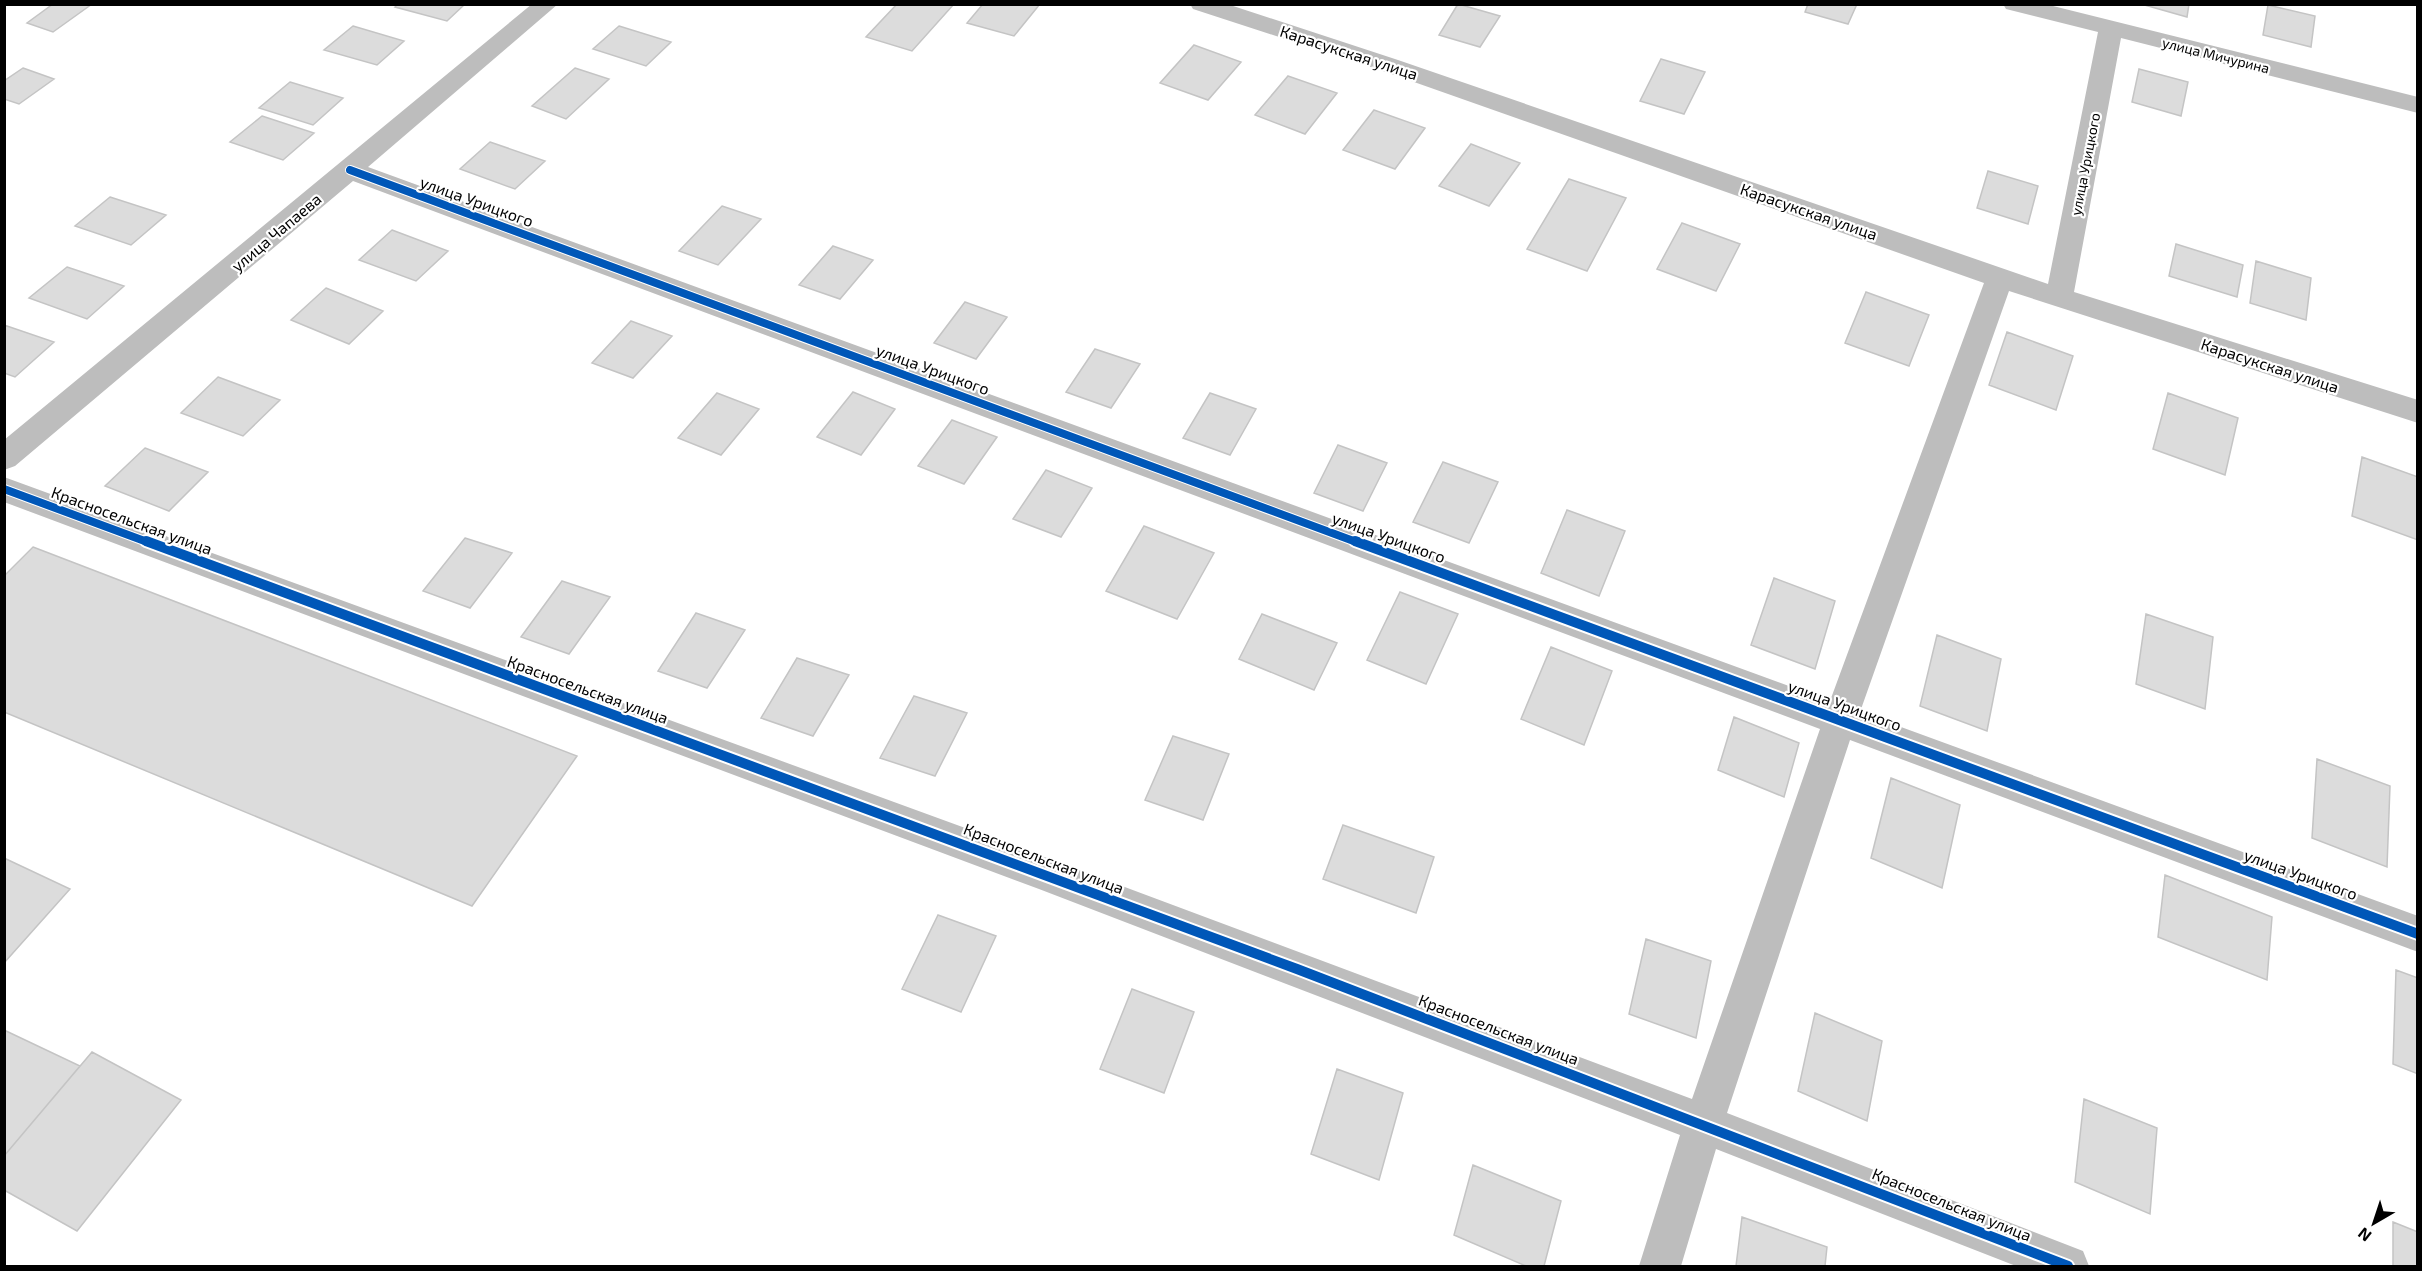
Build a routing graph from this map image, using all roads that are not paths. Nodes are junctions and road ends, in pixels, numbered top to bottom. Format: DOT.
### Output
graph roads {
  1 [pos="547,4"];
  2 [pos="1202,4"];
  3 [pos="2014,4"];
  4 [pos="2111,30"];
  5 [pos="2418,105"];
  6 [pos="350,170"];
  7 [pos="2000,278"];
  8 [pos="2059,298"];
  9 [pos="2418,412"];
  10 [pos="4,458"];
  11 [pos="4,489"];
  12 [pos="1840,719"];
  13 [pos="2418,934"];
  14 [pos="1703,1122"];
  15 [pos="1660,1266"];
  16 [pos="2068,1266"];
  1 -- 6 [label="street, улица Чапаева"];
  2 -- 7 [label="street, Карасукская улица"];
  3 -- 4 [label="street, улица Мичурина"];
  4 -- 5 [label="street, улица Мичурина"];
  4 -- 8 [label="street, улица Урицкого"];
  6 -- 10 [label="street, улица Чапаева"];
  6 -- 12 [label="street, улица Урицкого"];
  7 -- 8 [label="street, Карасукская улица"];
  7 -- 12 [label="street, улица Урицкого"];
  8 -- 9 [label="street, Карасукская улица"];
  11 -- 14 [label="street, Красносельская улица"];
  12 -- 13 [label="street, улица Урицкого"];
  12 -- 14 [label="street, улица Урицкого"];
  14 -- 15 [label="street, улица Урицкого"];
  14 -- 16 [label="street, Красносельская улица"];
}
